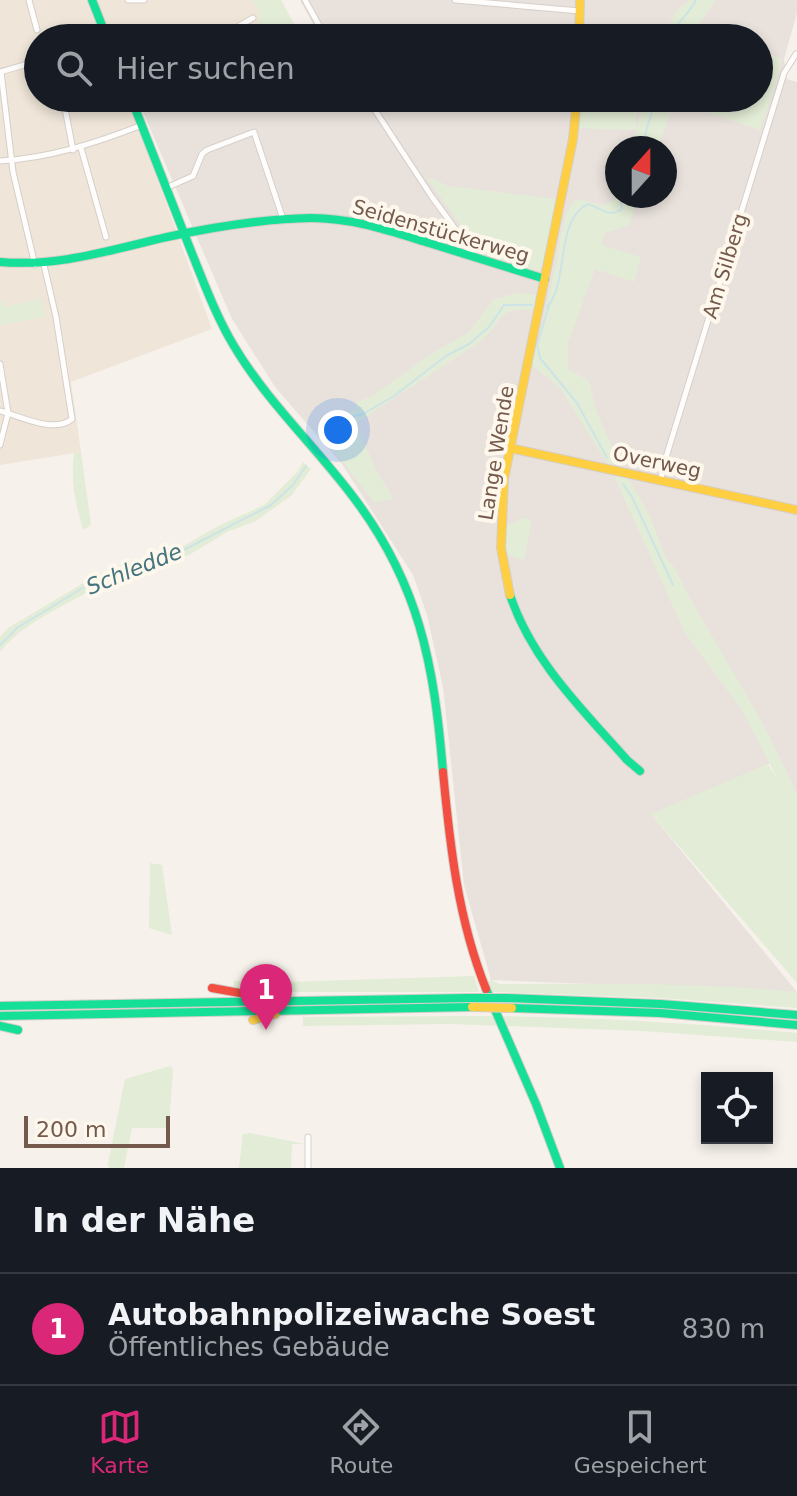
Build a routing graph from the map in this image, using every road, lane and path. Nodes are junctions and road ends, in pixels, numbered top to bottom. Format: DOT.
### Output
graph roads {
  1 [pos="29,0"];
  2 [pos="92,0"];
  3 [pos="128,0"];
  4 [pos="144,0"];
  5 [pos="305,0"];
  6 [pos="455,0"];
  7 [pos="580,0"];
  8 [pos="580,11"];
  9 [pos="253,18"];
  10 [pos="35,24"];
  11 [pos="101,24"];
  12 [pos="242,24"];
  13 [pos="318,24"];
  14 [pos="580,24"];
  15 [pos="796,54"];
  16 [pos="24,65"];
  17 [pos="1,72"];
  18 [pos="773,109"];
  19 [pos="66,112"];
  20 [pos="137,112"];
  21 [pos="376,112"];
  22 [pos="576,112"];
  23 [pos="772,112"];
  24 [pos="142,125"];
  25 [pos="81,148"];
  26 [pos="73,150"];
  27 [pos="11,160"];
  28 [pos="0,161"];
  29 [pos="166,188"];
  30 [pos="283,219"];
  31 [pos="184,234"];
  32 [pos="106,237"];
  33 [pos="472,256"];
  34 [pos="0,262"];
  35 [pos="40,266"];
  36 [pos="545,279"];
  37 [pos="0,364"];
  38 [pos="0,411"];
  39 [pos="8,413"];
  40 [pos="1,448"];
  41 [pos="510,448"];
  42 [pos="661,480"];
  43 [pos="797,510"];
  44 [pos="640,771"];
  45 [pos="212,988"];
  46 [pos="0,1006"];
  47 [pos="311,1006"];
  48 [pos="281,1007"];
  49 [pos="797,1015"];
  50 [pos="0,1016"];
  51 [pos="253,1020"];
  52 [pos="797,1025"];
  53 [pos="0,1026"];
  54 [pos="18,1030"];
  55 [pos="308,1137"];
  56 [pos="308,1168"];
  57 [pos="560,1168"];
  1 -- 10 [label="street"];
  2 -- 11 [label="main road"];
  3 -- 4 [label="street"];
  5 -- 13 [label="street"];
  6 -- 8 [label="street"];
  7 -- 8 [label="main road"];
  8 -- 14 [label="main road"];
  9 -- 12 [label="street"];
  15 -- 18 [label="street, Am Silberg"];
  16 -- 17 [label="street"];
  17 -- 27 [label="street"];
  19 -- 26 [label="street"];
  20 -- 24 [label="main road"];
  21 -- 33 [label="street"];
  22 -- 36 [label="main road, Lange Wende"];
  23 -- 42 [label="street, Am Silberg"];
  24 -- 25 [label="street"];
  24 -- 29 [label="main road"];
  25 -- 26 [label="street"];
  25 -- 32 [label="street"];
  26 -- 27 [label="street"];
  27 -- 28 [label="street"];
  27 -- 35 [label="street"];
  29 -- 30 [label="street"];
  29 -- 31 [label="main road"];
  30 -- 31 [label="main road, Seidenstückerweg"];
  30 -- 33 [label="main road, Seidenstückerweg"];
  31 -- 35 [label="main road, Seidenstückerweg"];
  31 -- 57 [label="main road"];
  33 -- 36 [label="main road, Seidenstückerweg"];
  34 -- 35 [label="main road, Seidenstückerweg"];
  35 -- 39 [label="street"];
  36 -- 41 [label="main road, Lange Wende"];
  37 -- 39 [label="street"];
  38 -- 39 [label="street"];
  39 -- 40 [label="street"];
  41 -- 42 [label="main road, Overweg"];
  41 -- 44 [label="main road, Lange Wende"];
  42 -- 43 [label="main road, Overweg"];
  45 -- 48 [label="main road"];
  46 -- 48 [label="main road"];
  47 -- 48 [label="main road"];
  47 -- 48 [label="main road"];
  47 -- 49 [label="main road, bridge"];
  47 -- 52 [label="main road, bridge"];
  48 -- 50 [label="main road"];
  48 -- 51 [label="main road"];
  53 -- 54 [label="main road"];
  55 -- 56 [label="street"];
}
